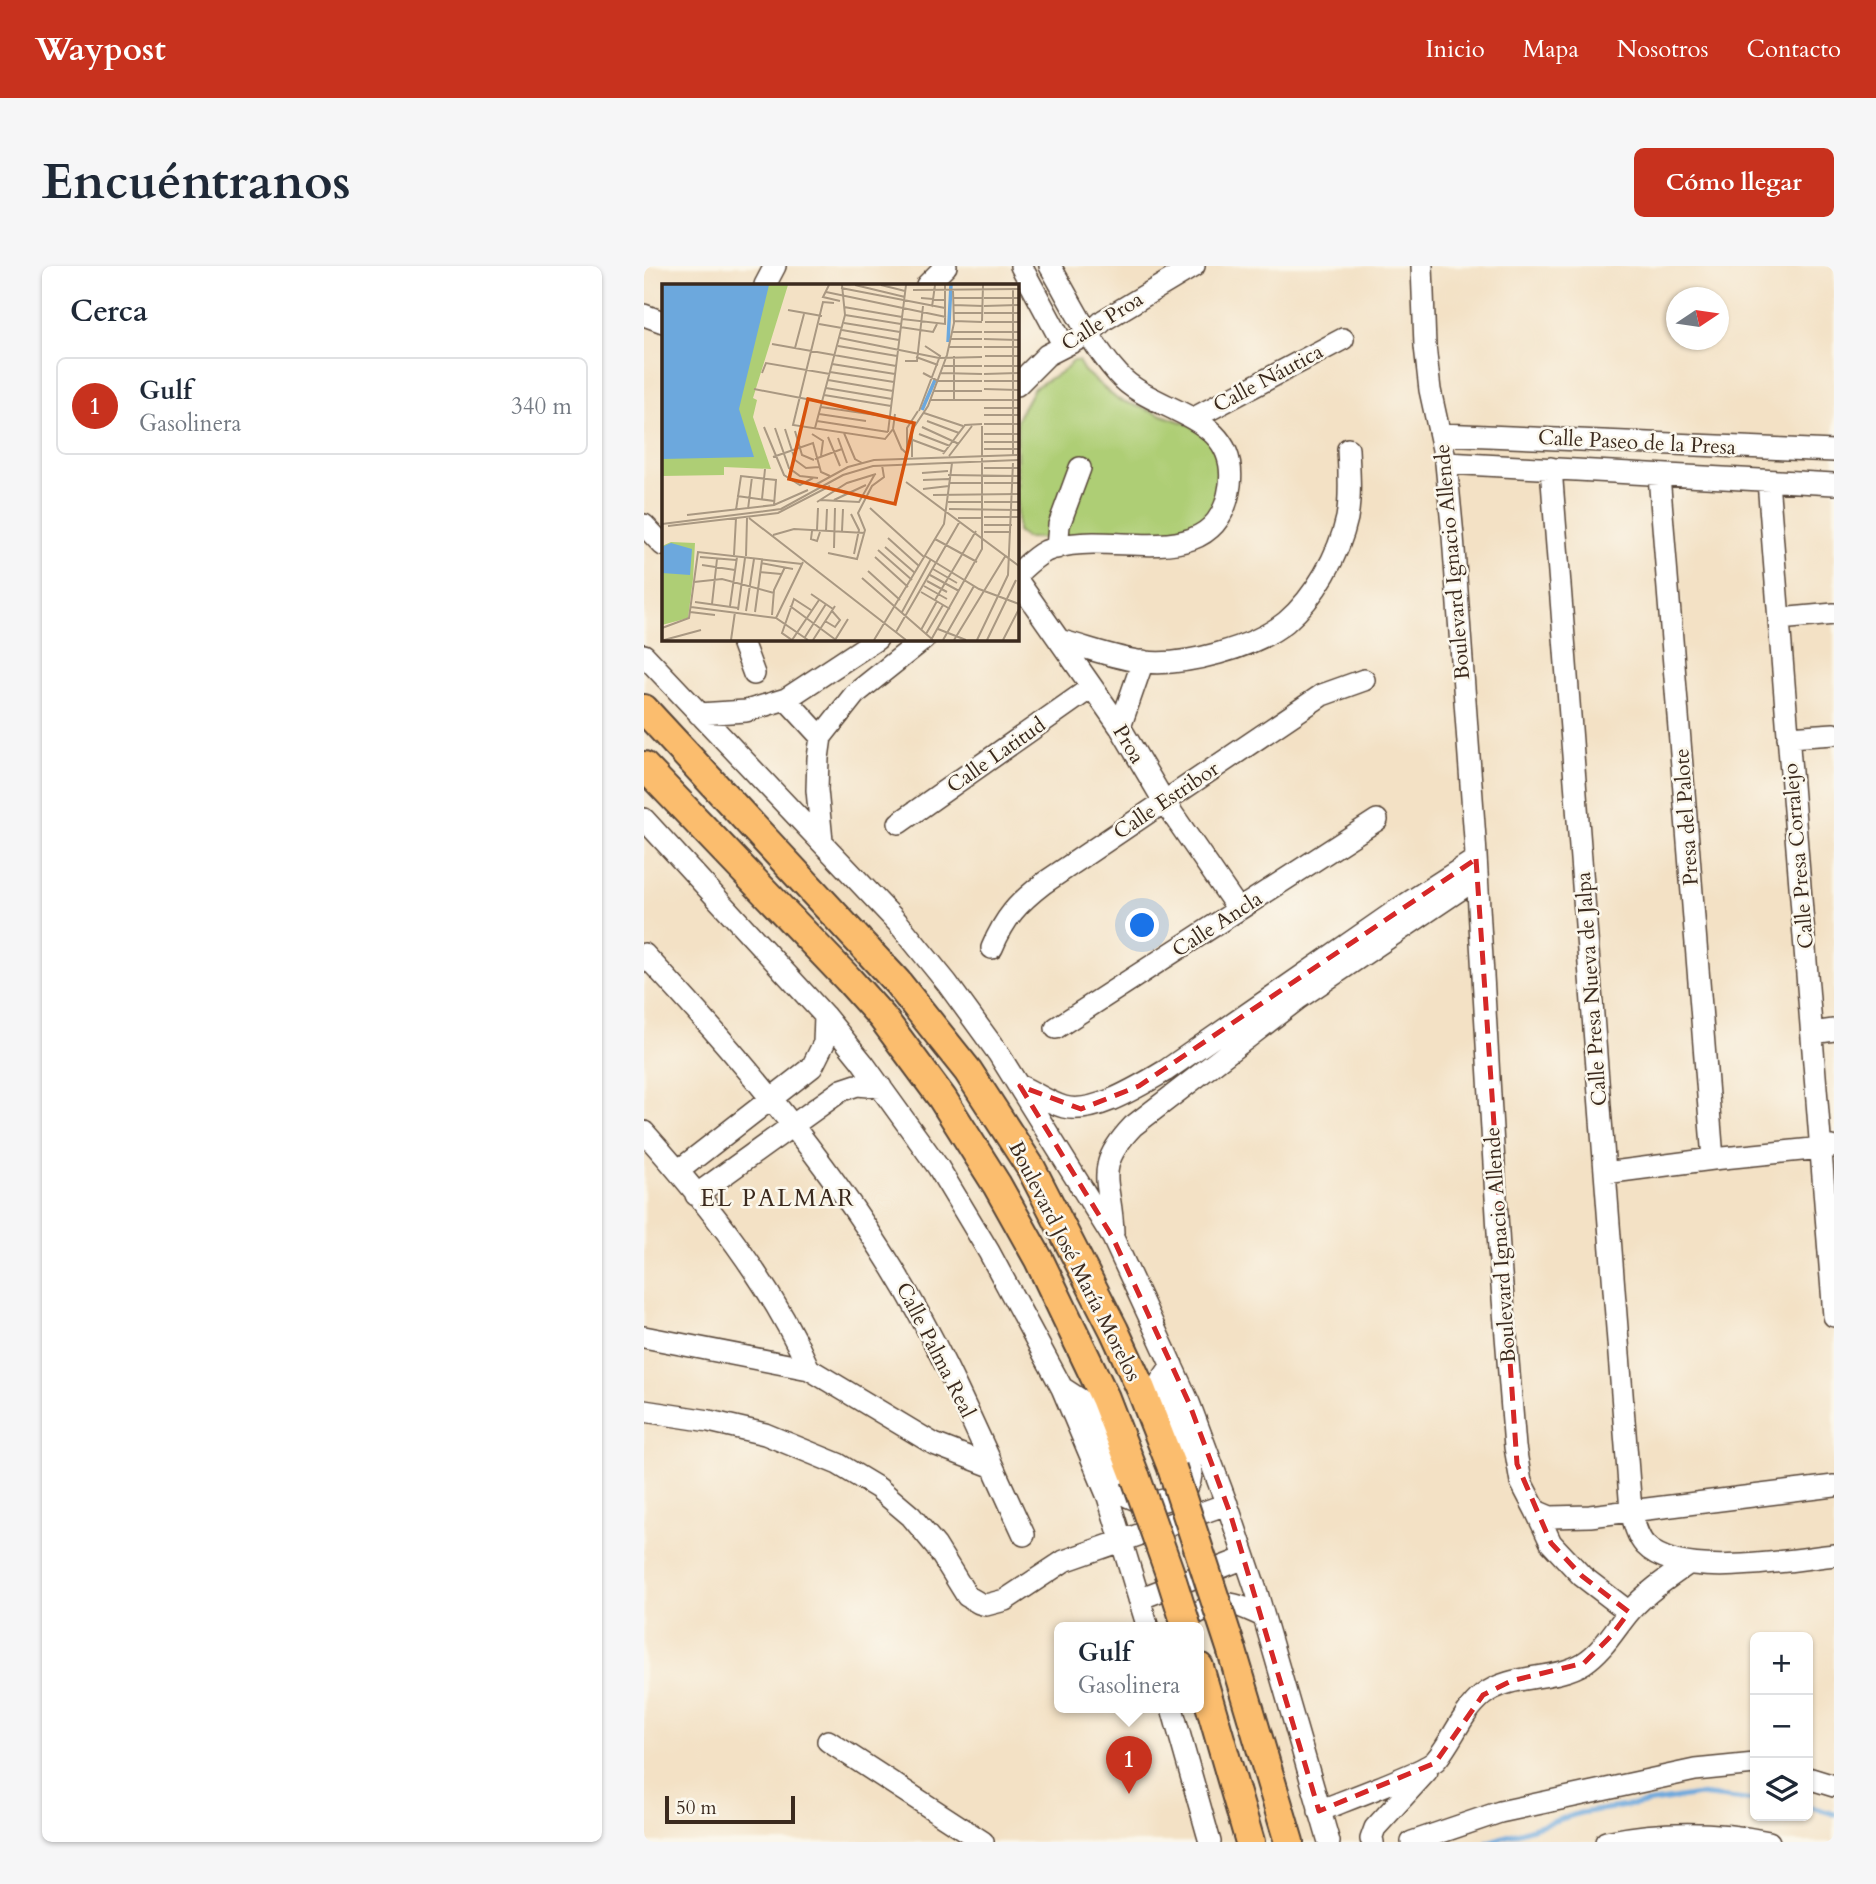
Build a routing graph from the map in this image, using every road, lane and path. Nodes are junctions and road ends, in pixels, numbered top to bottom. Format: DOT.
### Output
graph roads {
  1 [pos="775,266"];
  2 [pos="946,266"];
  3 [pos="1021,266"];
  4 [pos="1050,266"];
  5 [pos="1194,266"];
  6 [pos="1422,266"];
  7 [pos="766,284"];
  8 [pos="928,284"];
  9 [pos="644,315"];
  10 [pos="662,322"];
  11 [pos="1090,333"];
  12 [pos="1343,339"];
  13 [pos="1064,346"];
  14 [pos="1018,384"];
  15 [pos="1194,418"];
  16 [pos="1441,434"];
  17 [pos="1348,449"];
  18 [pos="1834,451"];
  19 [pos="1446,463"];
  20 [pos="1080,468"];
  21 [pos="1551,468"];
  22 [pos="1659,475"];
  23 [pos="1768,481"];
  24 [pos="1834,484"];
  25 [pos="644,525"];
  26 [pos="662,544"];
  27 [pos="1057,548"];
  28 [pos="1018,573"];
  29 [pos="1018,581"];
  30 [pos="1834,614"];
  31 [pos="1779,619"];
  32 [pos="741,640"];
  33 [pos="875,640"];
  34 [pos="920,640"];
  35 [pos="1062,641"];
  36 [pos="901,645"];
  37 [pos="644,656"];
  38 [pos="1143,662"];
  39 [pos="754,674"];
  40 [pos="1364,680"];
  41 [pos="1092,687"];
  42 [pos="786,699"];
  43 [pos="644,709"];
  44 [pos="699,714"];
  45 [pos="1121,727"];
  46 [pos="1834,734"];
  47 [pos="821,737"];
  48 [pos="1788,737"];
  49 [pos="644,766"];
  50 [pos="644,791"];
  51 [pos="1165,803"];
  52 [pos="644,819"];
  53 [pos="1377,820"];
  54 [pos="899,823"];
  55 [pos="708,832"];
  56 [pos="822,841"];
  57 [pos="1476,869"];
  58 [pos="1238,909"];
  59 [pos="992,948"];
  60 [pos="644,954"];
  61 [pos="825,1016"];
  62 [pos="1056,1028"];
  63 [pos="1834,1030"];
  64 [pos="1812,1033"];
  65 [pos="1020,1086"];
  66 [pos="881,1087"];
  67 [pos="773,1098"];
  68 [pos="793,1124"];
  69 [pos="644,1132"];
  70 [pos="1827,1148"];
  71 [pos="1713,1159"];
  72 [pos="678,1171"];
  73 [pos="1605,1173"];
  74 [pos="696,1195"];
  75 [pos="1113,1238"];
  76 [pos="1834,1316"];
  77 [pos="647,1334"];
  78 [pos="1172,1365"];
  79 [pos="809,1369"];
  80 [pos="1062,1388"];
  81 [pos="644,1411"];
  82 [pos="991,1466"];
  83 [pos="1834,1486"];
  84 [pos="1227,1504"];
  85 [pos="1536,1511"];
  86 [pos="1630,1511"];
  87 [pos="1024,1535"];
  88 [pos="1122,1540"];
  89 [pos="1834,1555"];
  90 [pos="1245,1558"];
  91 [pos="1688,1564"];
  92 [pos="1139,1599"];
  93 [pos="1629,1612"];
  94 [pos="1264,1616"];
  95 [pos="1146,1622"];
  96 [pos="1184,1622"];
  97 [pos="1185,1622"];
  98 [pos="1204,1684"];
  99 [pos="1173,1713"];
  100 [pos="828,1741"];
  101 [pos="1435,1763"];
  102 [pos="1750,1764"];
  103 [pos="1813,1779"];
  104 [pos="1834,1786"];
  105 [pos="1324,1827"];
  106 [pos="983,1842"];
  107 [pos="1210,1842"];
  108 [pos="1250,1842"];
  109 [pos="1289,1842"];
  110 [pos="1373,1842"];
  111 [pos="1412,1842"];
  112 [pos="1606,1842"];
  113 [pos="1769,1842"];
  1 -- 7 [label="street"];
  2 -- 8 [label="street"];
  3 -- 13 [label="street"];
  4 -- 11 [label="street"];
  5 -- 11 [label="street, Calle Proa"];
  6 -- 16 [label="street, Boulevard Ignacio Allende"];
  9 -- 10 [label="street"];
  11 -- 13 [label="street, Calle Proa"];
  11 -- 15 [label="street"];
  12 -- 15 [label="street, Calle Náutica"];
  13 -- 14 [label="street, Calle Proa"];
  15 -- 27 [label="street"];
  16 -- 18 [label="street, Calle Paseo de la Presa"];
  16 -- 19 [label="street, Boulevard Ignacio Allende"];
  17 -- 38 [label="street"];
  19 -- 21 [label="street, Calle Paseo de la Presa"];
  19 -- 57 [label="street, Boulevard Ignacio Allende"];
  20 -- 27 [label="street"];
  21 -- 22 [label="street, Calle Paseo de la Presa"];
  21 -- 73 [label="street, Calle Presa Nueva de Jalpa"];
  22 -- 23 [label="street, Calle Paseo de la Presa"];
  22 -- 71 [label="street, Presa del Palote"];
  23 -- 24 [label="street, Calle Paseo de la Presa"];
  23 -- 31 [label="street, Calle Presa Corralejo"];
  25 -- 26 [label="street"];
  27 -- 28 [label="street"];
  29 -- 35 [label="street, Proa"];
  30 -- 31 [label="street"];
  31 -- 48 [label="street, Calle Presa Corralejo"];
  32 -- 39 [label="street"];
  33 -- 42 [label="street"];
  34 -- 36 [label="street"];
  35 -- 38 [label="street"];
  35 -- 41 [label="street, Proa"];
  36 -- 47 [label="street"];
  37 -- 44 [label="street, Boulevard José María Morelos"];
  38 -- 45 [label="street"];
  40 -- 51 [label="street, Calle Estribor"];
  41 -- 45 [label="street, Proa"];
  41 -- 54 [label="street, Calle Latitud"];
  42 -- 44 [label="street"];
  42 -- 47 [label="street"];
  43 -- 109 [label="main road, Boulevard José María Morelos, bridge"];
  44 -- 56 [label="street, Boulevard José María Morelos"];
  45 -- 51 [label="street, Proa"];
  46 -- 48 [label="street"];
  47 -- 56 [label="street"];
  48 -- 64 [label="street, Calle Presa Corralejo"];
  49 -- 55 [label="main road, Boulevard José María Morelos"];
  50 -- 55 [label="main road"];
  51 -- 58 [label="street, Proa"];
  51 -- 59 [label="street, Calle Estribor"];
  52 -- 61 [label="street"];
  53 -- 58 [label="street, Calle Ancla"];
  55 -- 97 [label="main road, Boulevard José María Morelos, bridge"];
  56 -- 65 [label="street, Boulevard José María Morelos"];
  57 -- 65 [label="street"];
  57 -- 75 [label="street"];
  57 -- 85 [label="street, Boulevard Ignacio Allende"];
  58 -- 62 [label="street, Calle Ancla"];
  60 -- 67 [label="street, Calle Palma Real"];
  61 -- 66 [label="street"];
  61 -- 67 [label="street"];
  63 -- 64 [label="street"];
  64 -- 70 [label="street, Calle Presa Corralejo"];
  65 -- 75 [label="street, Boulevard José María Morelos"];
  66 -- 68 [label="street"];
  66 -- 80 [label="street"];
  67 -- 68 [label="street, Calle Palma Real"];
  67 -- 72 [label="street"];
  68 -- 74 [label="street"];
  68 -- 82 [label="street, Calle Palma Real"];
  69 -- 72 [label="street"];
  70 -- 71 [label="street"];
  70 -- 76 [label="street, Calle Presa Corralejo"];
  71 -- 73 [label="street"];
  72 -- 74 [label="street"];
  73 -- 86 [label="street, Calle Presa Nueva de Jalpa"];
  74 -- 79 [label="street"];
  75 -- 78 [label="street"];
  77 -- 79 [label="street, Calle Palma Real"];
  78 -- 80 [label="street"];
  78 -- 84 [label="street"];
  79 -- 82 [label="street, Calle Palma Real"];
  80 -- 88 [label="street"];
  81 -- 88 [label="street"];
  82 -- 87 [label="street"];
  83 -- 86 [label="street"];
  84 -- 88 [label="street"];
  84 -- 90 [label="street"];
  85 -- 86 [label="street"];
  85 -- 93 [label="street, Boulevard Ignacio Allende"];
  86 -- 91 [label="street, Calle Presa Nueva de Jalpa"];
  88 -- 92 [label="street"];
  89 -- 91 [label="street, Calle Presa Nueva de Jalpa"];
  90 -- 92 [label="street"];
  90 -- 94 [label="street"];
  91 -- 93 [label="street"];
  92 -- 95 [label="street"];
  93 -- 101 [label="street"];
  94 -- 96 [label="street"];
  94 -- 105 [label="street"];
  98 -- 108 [label="main road"];
  99 -- 107 [label="street"];
  100 -- 106 [label="street"];
  101 -- 105 [label="street"];
  101 -- 110 [label="street"];
  102 -- 111 [label="street"];
  103 -- 104 [label="street"];
  112 -- 113 [label="street"];
}
